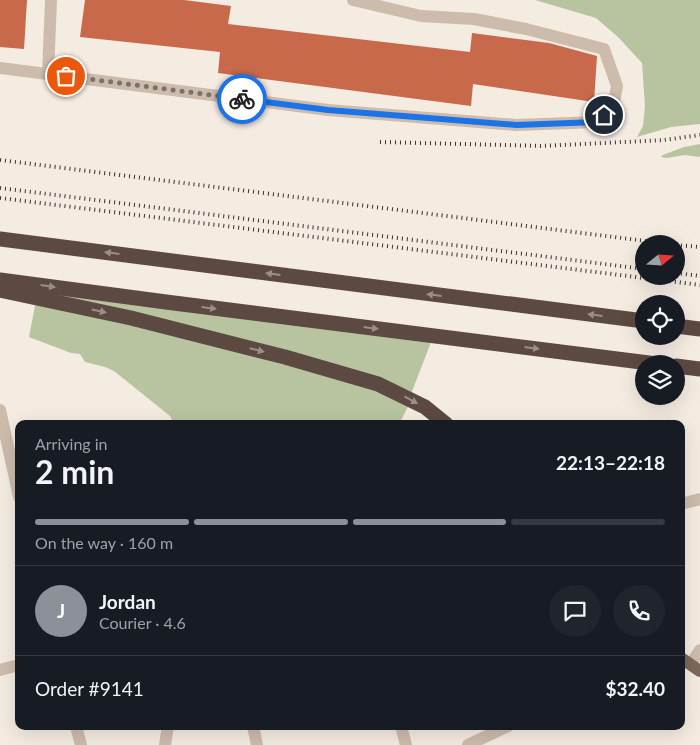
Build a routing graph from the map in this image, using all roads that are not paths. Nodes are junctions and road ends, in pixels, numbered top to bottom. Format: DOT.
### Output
graph roads {
  1 [pos="51,0"];
  2 [pos="353,0"];
  3 [pos="0,68"];
  4 [pos="48,74"];
  5 [pos="0,239"];
  6 [pos="0,280"];
  7 [pos="0,290"];
  8 [pos="635,320"];
  9 [pos="685,327"];
  10 [pos="700,329"];
  11 [pos="635,361"];
  12 [pos="685,367"];
  13 [pos="700,369"];
  14 [pos="0,410"];
  15 [pos="441,420"];
  16 [pos="15,478"];
  17 [pos="700,499"];
  18 [pos="685,503"];
  19 [pos="700,650"];
  20 [pos="691,664"];
  21 [pos="15,665"];
  22 [pos="0,670"];
  23 [pos="77,730"];
  24 [pos="167,730"];
  25 [pos="254,730"];
  26 [pos="402,730"];
  27 [pos="500,730"];
  28 [pos="81,745"];
  29 [pos="165,745"];
  30 [pos="257,745"];
  31 [pos="406,745"];
  32 [pos="468,745"];
  1 -- 4 [label="street"];
  2 -- 4 [label="street"];
  3 -- 4 [label="street"];
  8 -- 5 [label="highway, one-way"];
  6 -- 11 [label="highway, one-way"];
  7 -- 15 [label="highway, one-way"];
  9 -- 10 [label="highway"];
  12 -- 13 [label="highway"];
  14 -- 16 [label="street"];
  17 -- 18 [label="street"];
  19 -- 20 [label="street"];
  21 -- 22 [label="street"];
  23 -- 28 [label="street"];
  24 -- 29 [label="street"];
  25 -- 30 [label="street"];
  26 -- 31 [label="street"];
  27 -- 32 [label="street"];
}
